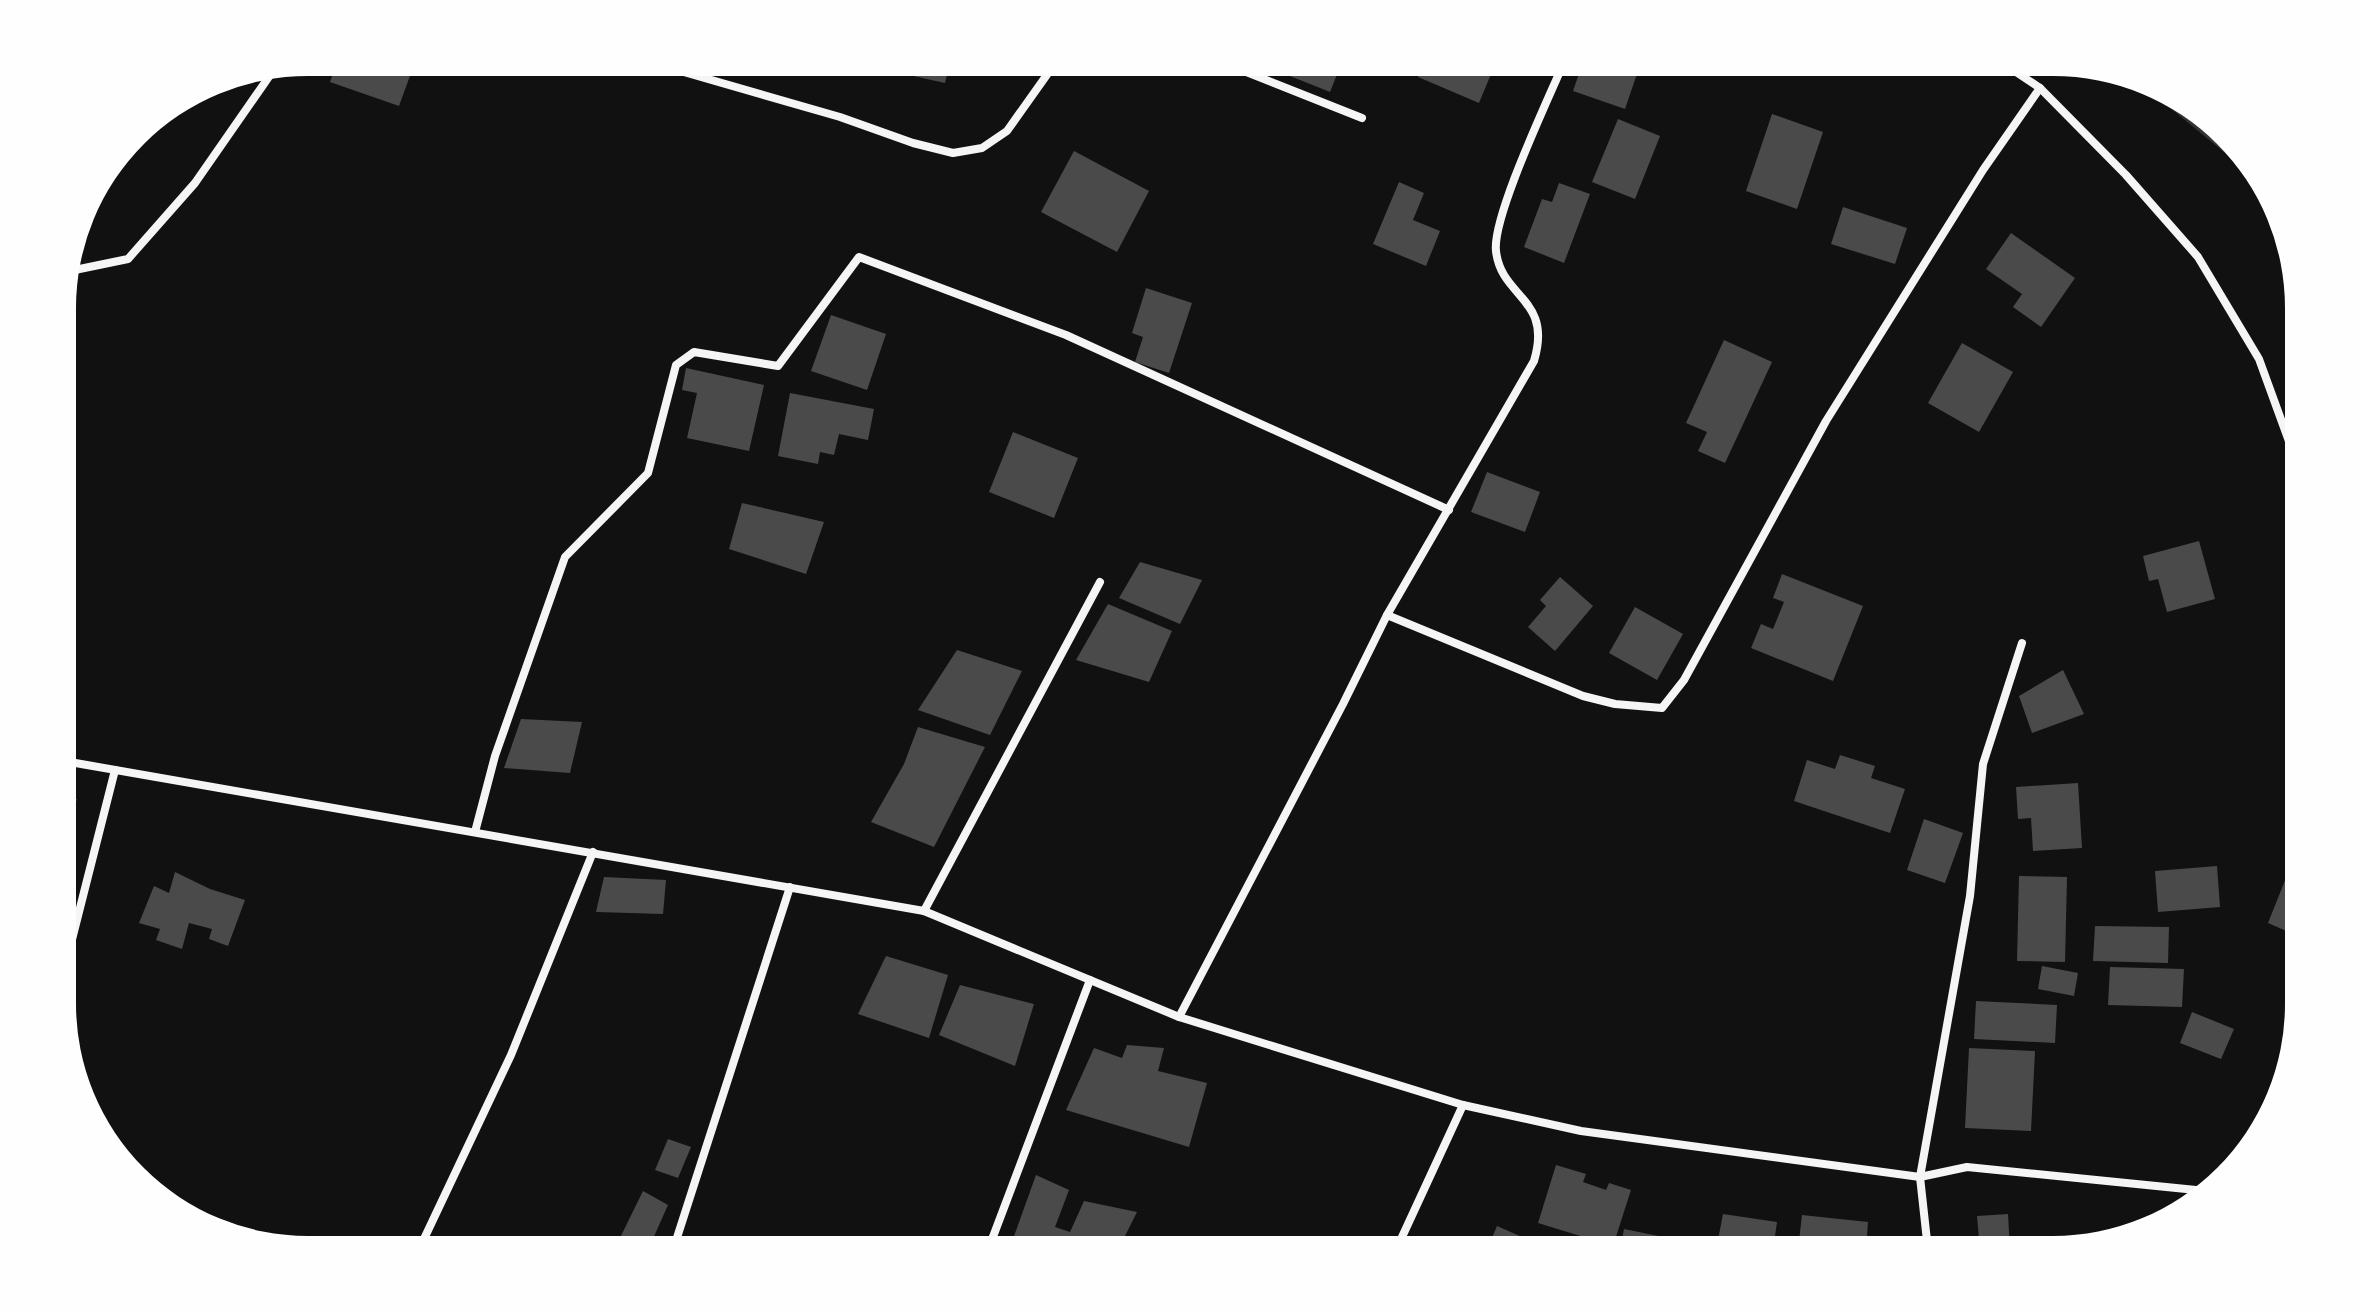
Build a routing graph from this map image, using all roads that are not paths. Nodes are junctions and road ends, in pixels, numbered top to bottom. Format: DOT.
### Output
graph roads {
  1 [pos="698,76"];
  2 [pos="1046,76"];
  3 [pos="1256,76"];
  4 [pos="1558,76"];
  5 [pos="2022,76"];
  6 [pos="267,79"];
  7 [pos="2040,88"];
  8 [pos="1362,118"];
  9 [pos="79,269"];
  10 [pos="2285,430"];
  11 [pos="1449,510"];
  12 [pos="1100,582"];
  13 [pos="1387,615"];
  14 [pos="2022,643"];
  15 [pos="76,763"];
  16 [pos="115,770"];
  17 [pos="475,832"];
  18 [pos="593,852"];
  19 [pos="790,887"];
  20 [pos="924,911"];
  21 [pos="76,924"];
  22 [pos="1090,980"];
  23 [pos="1179,1017"];
  24 [pos="1463,1105"];
  25 [pos="1920,1177"];
  26 [pos="2191,1190"];
  27 [pos="425,1236"];
  28 [pos="678,1236"];
  29 [pos="993,1236"];
  30 [pos="1402,1236"];
  31 [pos="1926,1236"];
  1 -- 2 [label="street"];
  3 -- 8 [label="street"];
  4 -- 11 [label="street"];
  5 -- 7 [label="street"];
  6 -- 9 [label="street"];
  7 -- 10 [label="street"];
  7 -- 13 [label="street"];
  11 -- 13 [label="street"];
  11 -- 17 [label="street"];
  12 -- 20 [label="street"];
  13 -- 23 [label="street"];
  14 -- 25 [label="street"];
  15 -- 16 [label="street"];
  16 -- 17 [label="street"];
  16 -- 21 [label="street"];
  17 -- 18 [label="street"];
  18 -- 19 [label="street"];
  18 -- 27 [label="street"];
  19 -- 20 [label="street"];
  19 -- 28 [label="street"];
  20 -- 22 [label="street"];
  22 -- 23 [label="street"];
  22 -- 29 [label="street"];
  23 -- 24 [label="street"];
  24 -- 25 [label="street"];
  24 -- 30 [label="street"];
  25 -- 26 [label="street"];
  25 -- 31 [label="street"];
}
